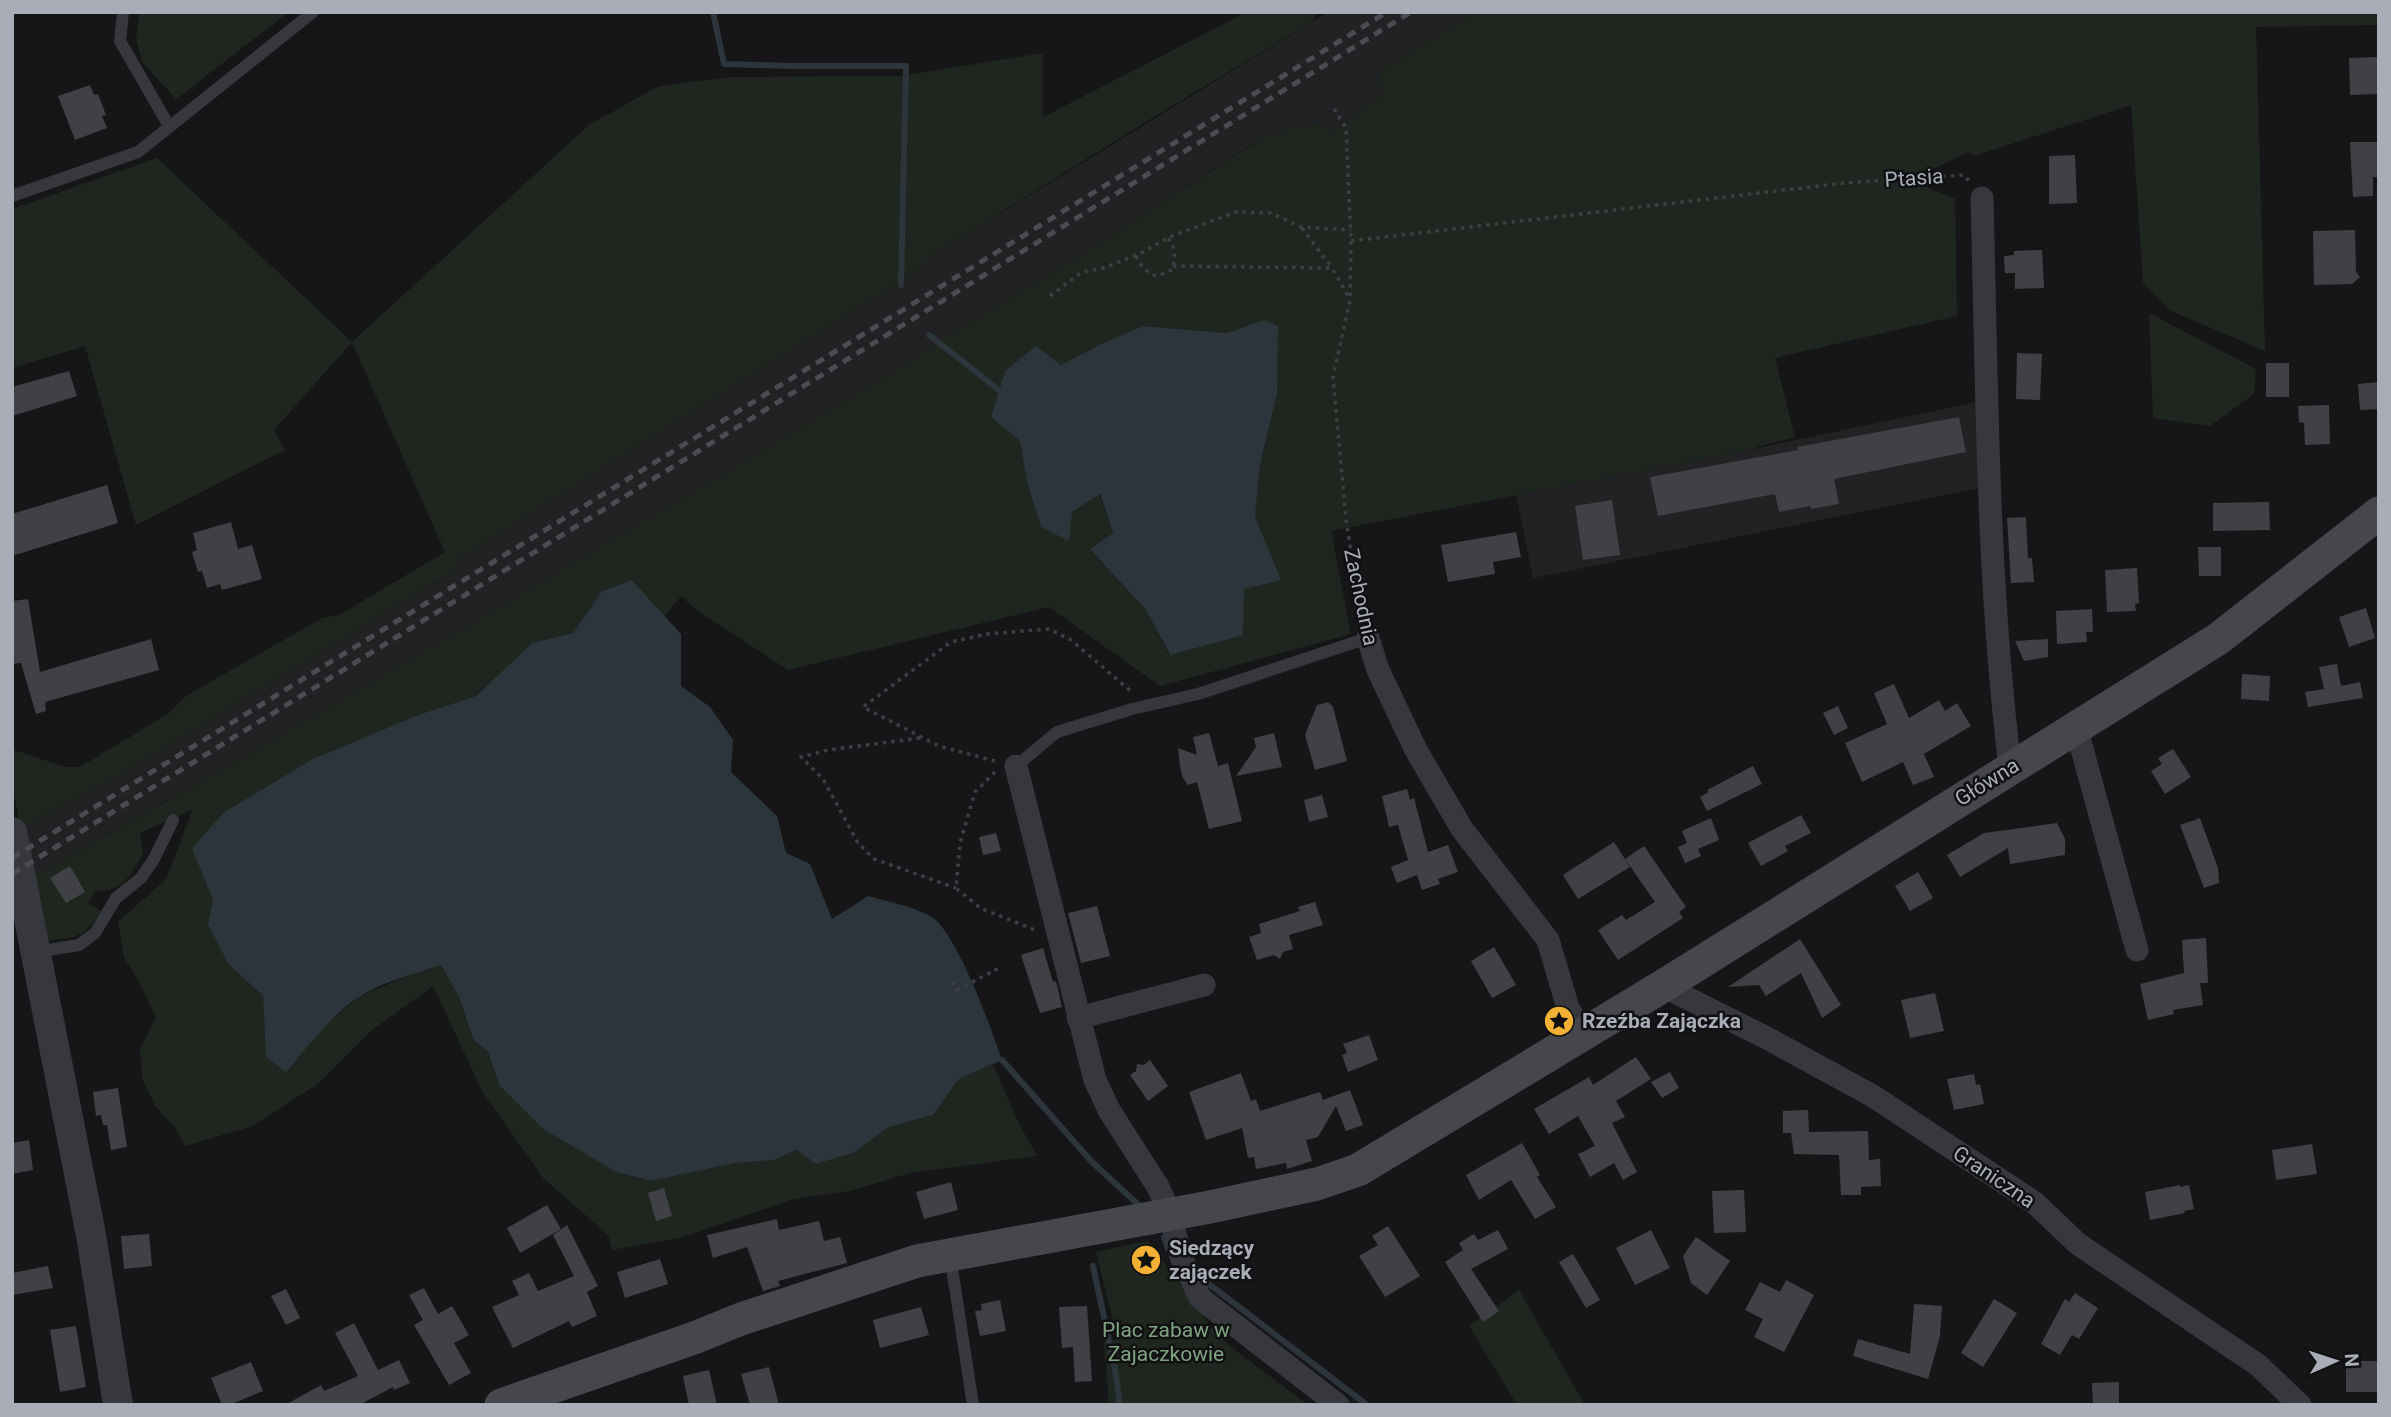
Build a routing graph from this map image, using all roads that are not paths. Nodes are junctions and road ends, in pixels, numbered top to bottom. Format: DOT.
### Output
graph roads {
  1 [pos="123,12"];
  2 [pos="313,12"];
  3 [pos="169,126"];
  4 [pos="12,196"];
  5 [pos="1982,198"];
  6 [pos="2379,513"];
  7 [pos="1368,638"];
  8 [pos="2076,727"];
  9 [pos="1016,766"];
  10 [pos="2010,767"];
  11 [pos="173,820"];
  12 [pos="12,832"];
  13 [pos="2137,950"];
  14 [pos="35,952"];
  15 [pos="1204,985"];
  16 [pos="1663,986"];
  17 [pos="1078,1018"];
  18 [pos="1583,1033"];
  19 [pos="1170,1214"];
  20 [pos="950,1255"];
  21 [pos="118,1405"];
  22 [pos="501,1405"];
  23 [pos="973,1405"];
  24 [pos="1338,1405"];
  25 [pos="2300,1405"];
  1 -- 3 [label="lane"];
  2 -- 3 [label="lane"];
  3 -- 4 [label="lane"];
  5 -- 10 [label="street"];
  6 -- 8 [label="main road, Główna"];
  7 -- 9 [label="lane"];
  7 -- 18 [label="street, Zachodnia"];
  8 -- 10 [label="main road, Główna"];
  8 -- 13 [label="street"];
  9 -- 17 [label="street"];
  10 -- 16 [label="main road, Główna"];
  11 -- 14 [label="lane"];
  12 -- 14 [label="street"];
  14 -- 21 [label="street"];
  15 -- 17 [label="street"];
  16 -- 18 [label="main road, Główna"];
  16 -- 25 [label="street, Graniczna"];
  17 -- 19 [label="street"];
  18 -- 19 [label="main road, Główna"];
  19 -- 20 [label="main road, Główna"];
  19 -- 24 [label="street"];
  20 -- 22 [label="main road, Główna"];
  20 -- 23 [label="lane"];
}
